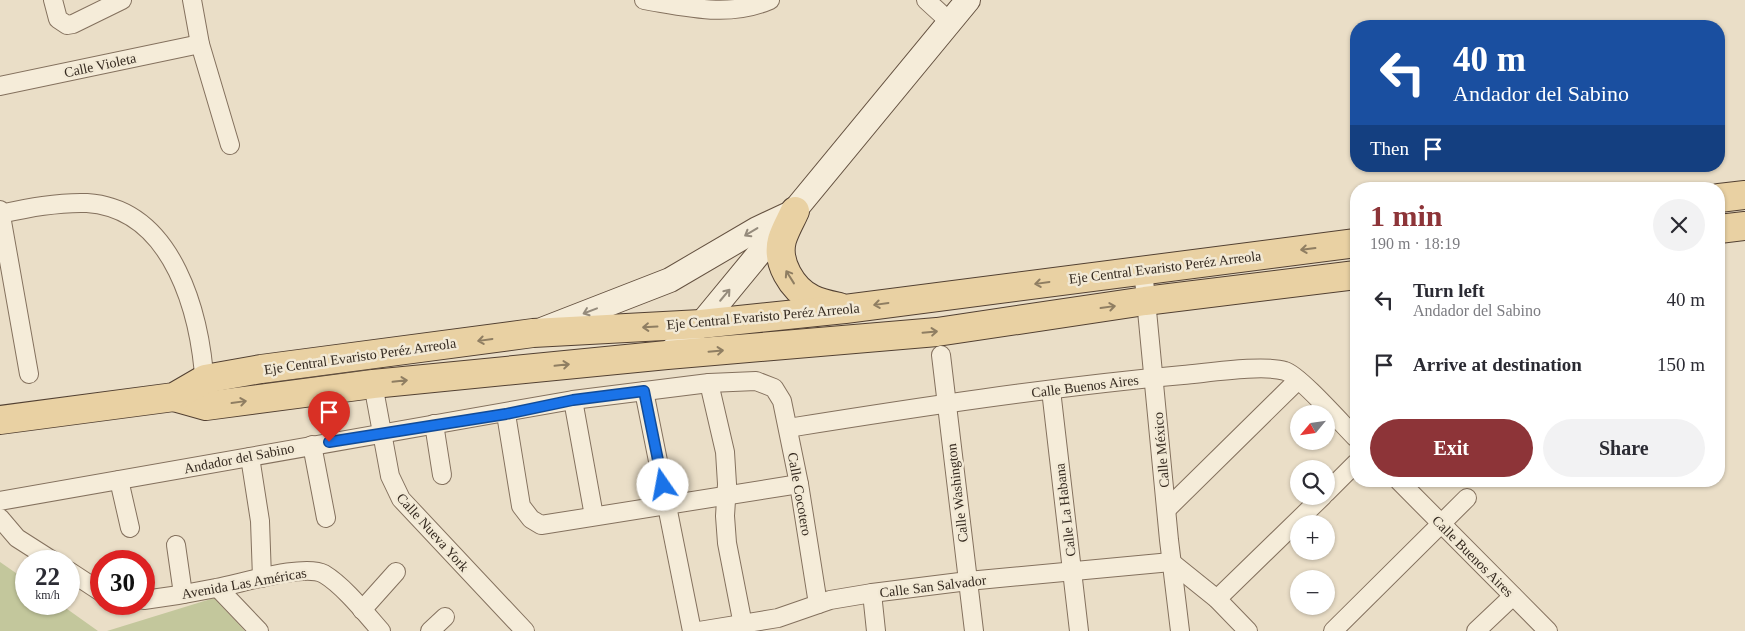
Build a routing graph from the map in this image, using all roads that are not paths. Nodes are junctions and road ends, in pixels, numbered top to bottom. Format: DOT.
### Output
graph roads {
  1 [pos="53,0"];
  2 [pos="122,0"];
  3 [pos="192,0"];
  4 [pos="644,0"];
  5 [pos="770,0"];
  6 [pos="926,0"];
  7 [pos="968,0"];
  8 [pos="950,22"];
  9 [pos="200,44"];
  10 [pos="0,86"];
  11 [pos="230,145"];
  12 [pos="1745,194"];
  13 [pos="1725,197"];
  14 [pos="795,211"];
  15 [pos="0,213"];
  16 [pos="1745,226"];
  17 [pos="1725,228"];
  18 [pos="1350,244"];
  19 [pos="1143,269"];
  20 [pos="1350,276"];
  21 [pos="1145,301"];
  22 [pos="845,309"];
  23 [pos="701,324"];
  24 [pos="533,333"];
  25 [pos="667,355"];
  26 [pos="940,355"];
  27 [pos="29,374"];
  28 [pos="1155,378"];
  29 [pos="205,379"];
  30 [pos="1298,380"];
  31 [pos="708,383"];
  32 [pos="373,384"];
  33 [pos="774,388"];
  34 [pos="1051,390"];
  35 [pos="644,391"];
  36 [pos="174,397"];
  37 [pos="573,400"];
  38 [pos="947,403"];
  39 [pos="206,406"];
  40 [pos="506,414"];
  41 [pos="0,420"];
  42 [pos="434,424"];
  43 [pos="788,428"];
  44 [pos="382,432"];
  45 [pos="1350,432"];
  46 [pos="312,445"];
  47 [pos="250,457"];
  48 [pos="1350,469"];
  49 [pos="442,476"];
  50 [pos="118,480"];
  51 [pos="799,484"];
  52 [pos="1335,484"];
  53 [pos="1405,487"];
  54 [pos="725,496"];
  55 [pos="1467,498"];
  56 [pos="0,500"];
  57 [pos="667,504"];
  58 [pos="1314,505"];
  59 [pos="1166,509"];
  60 [pos="594,516"];
  61 [pos="0,518"];
  62 [pos="326,518"];
  63 [pos="1440,523"];
  64 [pos="130,528"];
  65 [pos="176,546"];
  66 [pos="36,550"];
  67 [pos="1171,562"];
  68 [pos="1072,571"];
  69 [pos="396,572"];
  70 [pos="262,578"];
  71 [pos="968,581"];
  72 [pos="218,588"];
  73 [pos="872,593"];
  74 [pos="183,594"];
  75 [pos="1512,596"];
  76 [pos="155,598"];
  77 [pos="1217,599"];
  78 [pos="818,604"];
  79 [pos="362,610"];
  80 [pos="445,617"];
  81 [pos="743,625"];
  82 [pos="259,631"];
  83 [pos="381,631"];
  84 [pos="430,631"];
  85 [pos="525,631"];
  86 [pos="692,631"];
  87 [pos="699,631"];
  88 [pos="876,631"];
  89 [pos="974,631"];
  90 [pos="1078,631"];
  91 [pos="1180,631"];
  92 [pos="1248,631"];
  93 [pos="1333,631"];
  94 [pos="1476,631"];
  95 [pos="1548,631"];
  1 -- 2 [label="street"];
  3 -- 9 [label="street"];
  4 -- 5 [label="street"];
  6 -- 8 [label="street"];
  7 -- 8 [label="main road"];
  8 -- 14 [label="main road"];
  9 -- 10 [label="street, Calle Violeta"];
  9 -- 11 [label="street"];
  12 -- 13 [label="main road"];
  22 -- 14 [label="main road, one-way"];
  23 -- 14 [label="main road, one-way"];
  14 -- 24 [label="main road, one-way"];
  15 -- 27 [label="street"];
  15 -- 29 [label="street"];
  16 -- 17 [label="main road"];
  18 -- 19 [label="main road, Eje Central Evaristo Peréz Arreola, one-way"];
  19 -- 21 [label="street, Calle México"];
  19 -- 22 [label="main road, Eje Central Evaristo Peréz Arreola, one-way"];
  20 -- 21 [label="main road, Eje Central Evaristo Peréz Arreola"];
  25 -- 21 [label="main road, Eje Central Evaristo Peréz Arreola, one-way"];
  21 -- 28 [label="street, Calle México"];
  22 -- 23 [label="main road, Eje Central Evaristo Peréz Arreola"];
  23 -- 24 [label="main road, Eje Central Evaristo Peréz Arreola, one-way"];
  23 -- 25 [label="main road"];
  24 -- 29 [label="main road, Eje Central Evaristo Peréz Arreola, one-way"];
  32 -- 25 [label="main road, Eje Central Evaristo Peréz Arreola, one-way"];
  26 -- 38 [label="street, Calle Washington"];
  28 -- 30 [label="street, Calle Buenos Aires"];
  28 -- 34 [label="street, Calle Buenos Aires"];
  28 -- 59 [label="street, Calle México"];
  29 -- 36 [label="main road, Eje Central Evaristo Peréz Arreola"];
  29 -- 39 [label="street"];
  30 -- 45 [label="street, Calle Buenos Aires"];
  30 -- 59 [label="street"];
  31 -- 33 [label="street, Andador del Sabino"];
  31 -- 35 [label="street, Andador del Sabino"];
  31 -- 54 [label="street"];
  39 -- 32 [label="main road, Eje Central Evaristo Peréz Arreola, one-way"];
  32 -- 44 [label="street, Calle Nueva York"];
  33 -- 43 [label="street, Calle Cocotero"];
  34 -- 38 [label="street, Calle Buenos Aires"];
  34 -- 68 [label="street, Calle La Habana"];
  35 -- 37 [label="street, Andador del Sabino"];
  35 -- 57 [label="street"];
  36 -- 39 [label="main road, Eje Central Evaristo Peréz Arreola"];
  36 -- 41 [label="main road, Eje Central Evaristo Peréz Arreola"];
  37 -- 40 [label="street, Andador del Sabino"];
  37 -- 60 [label="street"];
  38 -- 43 [label="street, Calle Buenos Aires"];
  38 -- 71 [label="street, Calle Washington"];
  40 -- 42 [label="street, Andador del Sabino"];
  40 -- 60 [label="street"];
  42 -- 44 [label="street, Andador del Sabino"];
  42 -- 49 [label="street"];
  43 -- 51 [label="street, Calle Cocotero"];
  44 -- 46 [label="street, Andador del Sabino"];
  44 -- 85 [label="street, Calle Nueva York"];
  46 -- 47 [label="street, Andador del Sabino"];
  46 -- 62 [label="street"];
  47 -- 50 [label="street, Andador del Sabino"];
  47 -- 70 [label="street"];
  48 -- 52 [label="street"];
  50 -- 56 [label="street, Andador del Sabino"];
  50 -- 64 [label="street"];
  51 -- 54 [label="street"];
  51 -- 78 [label="street, Calle Cocotero"];
  53 -- 63 [label="street, Calle Buenos Aires"];
  54 -- 57 [label="street"];
  54 -- 81 [label="street"];
  55 -- 63 [label="street"];
  57 -- 60 [label="street"];
  57 -- 86 [label="street"];
  58 -- 77 [label="street"];
  59 -- 67 [label="street, Calle México"];
  61 -- 66 [label="street"];
  63 -- 75 [label="street, Calle Buenos Aires"];
  63 -- 93 [label="street"];
  65 -- 74 [label="street"];
  67 -- 68 [label="street, Calle San Salvador"];
  67 -- 77 [label="street"];
  67 -- 91 [label="street, Calle México"];
  68 -- 71 [label="street, Calle San Salvador"];
  68 -- 90 [label="street, Calle La Habana"];
  69 -- 79 [label="street"];
  70 -- 72 [label="street, Avenida Las Américas"];
  70 -- 79 [label="street, Avenida Las Américas"];
  71 -- 73 [label="street, Calle San Salvador"];
  71 -- 89 [label="street, Calle Washington"];
  72 -- 74 [label="street, Avenida Las Américas"];
  72 -- 82 [label="street"];
  73 -- 78 [label="street, Calle San Salvador"];
  73 -- 88 [label="street"];
  74 -- 76 [label="street, Avenida Las Américas"];
  75 -- 94 [label="street"];
  75 -- 95 [label="street, Calle Buenos Aires"];
  77 -- 92 [label="street"];
  78 -- 81 [label="street, Calle San Salvador"];
  79 -- 83 [label="street, Avenida Las Américas"];
  80 -- 84 [label="street"];
  81 -- 87 [label="street, Calle San Salvador"];
}
